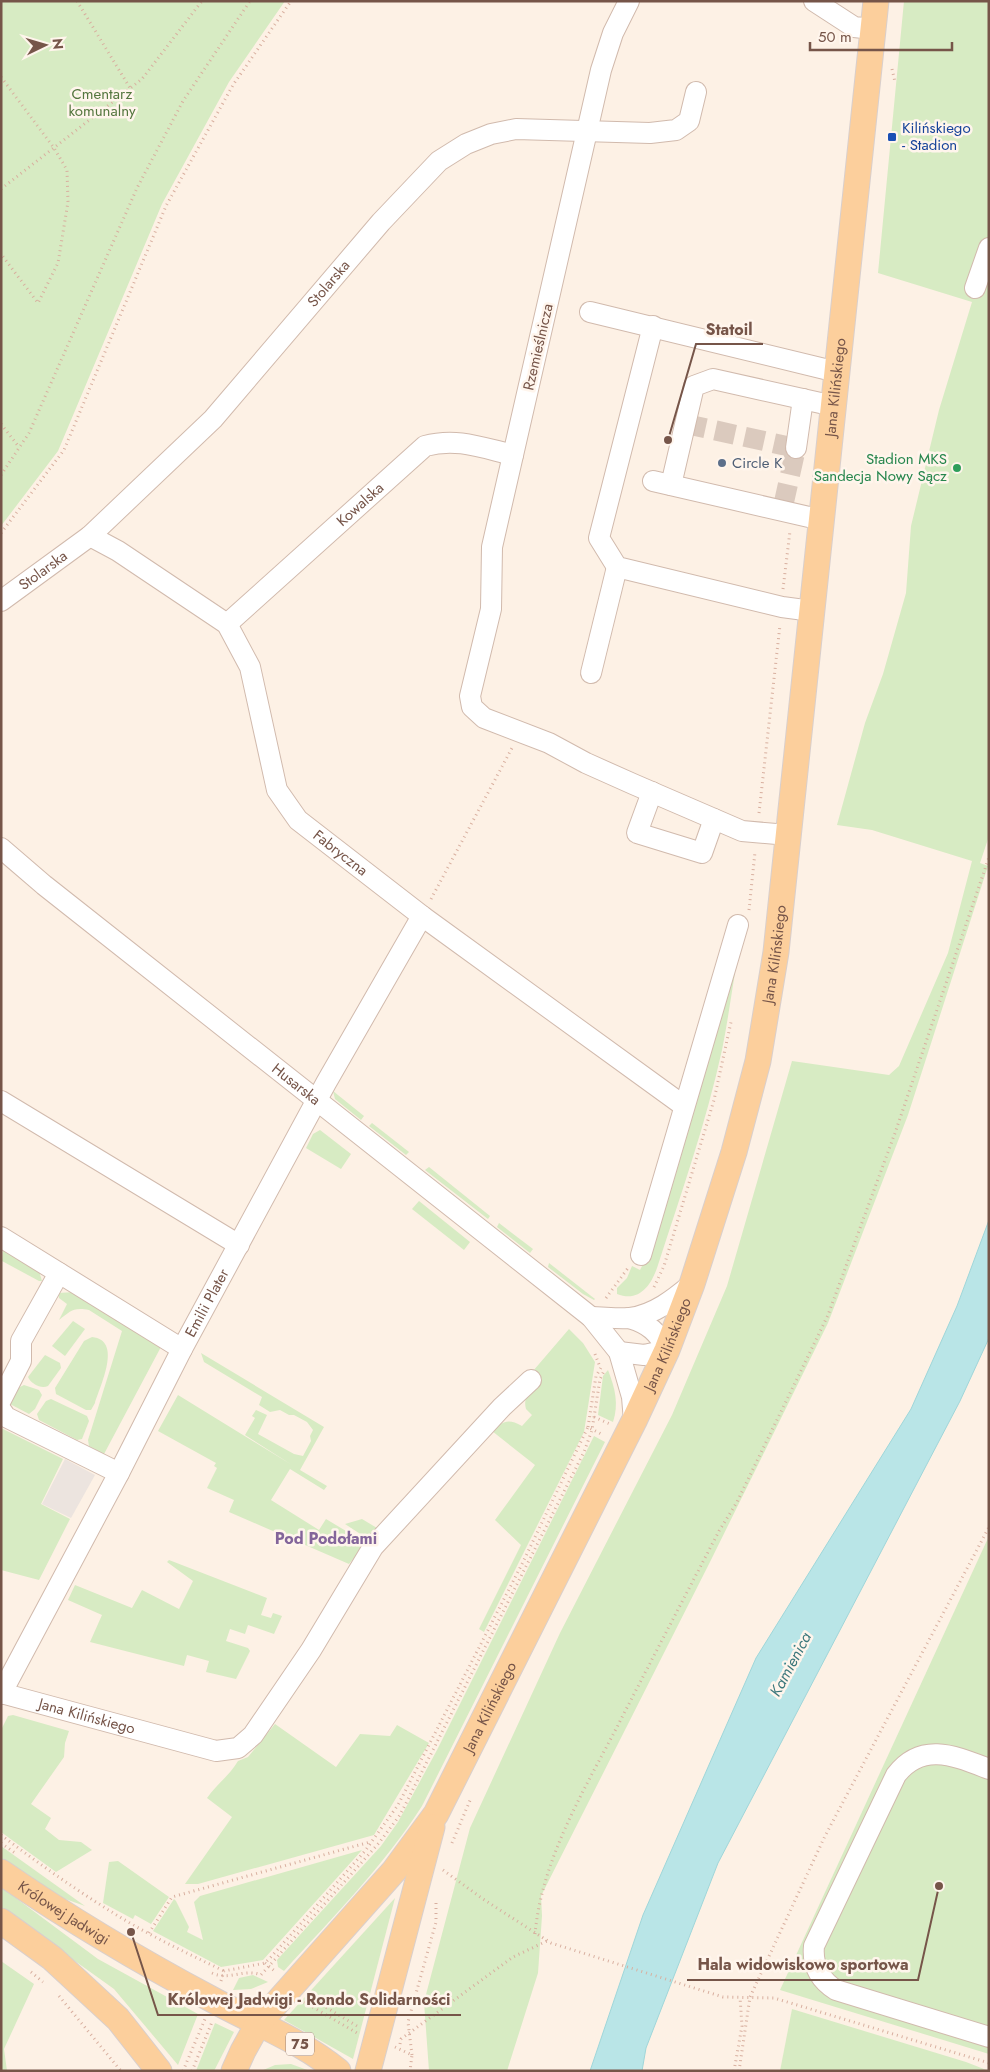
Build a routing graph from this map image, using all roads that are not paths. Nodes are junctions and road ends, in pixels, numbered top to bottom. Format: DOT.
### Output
graph roads {
  1 [pos="629,1"];
  2 [pos="814,1"];
  3 [pos="876,1"];
  4 [pos="873,29"];
  5 [pos="696,92"];
  6 [pos="588,130"];
  7 [pos="989,248"];
  8 [pos="975,288"];
  9 [pos="590,312"];
  10 [pos="653,326"];
  11 [pos="837,372"];
  12 [pos="803,400"];
  13 [pos="834,406"];
  14 [pos="796,448"];
  15 [pos="513,456"];
  16 [pos="822,520"];
  17 [pos="90,536"];
  18 [pos="617,567"];
  19 [pos="1,601"];
  20 [pos="812,611"];
  21 [pos="227,624"];
  22 [pos="591,672"];
  23 [pos="652,792"];
  24 [pos="714,819"];
  25 [pos="788,835"];
  26 [pos="1,848"];
  27 [pos="422,916"];
  28 [pos="738,925"];
  29 [pos="317,1099"];
  30 [pos="1,1101"];
  31 [pos="684,1106"];
  32 [pos="1,1238"];
  33 [pos="239,1245"];
  34 [pos="640,1256"];
  35 [pos="59,1273"];
  36 [pos="692,1284"];
  37 [pos="590,1317"];
  38 [pos="630,1318"];
  39 [pos="182,1350"];
  40 [pos="667,1350"];
  41 [pos="613,1357"];
  42 [pos="531,1380"];
  43 [pos="1,1400"];
  44 [pos="1,1410"];
  45 [pos="634,1421"];
  46 [pos="119,1473"];
  47 [pos="1,1693"];
  48 [pos="989,1769"];
  49 [pos="436,1814"];
  50 [pos="9,1863"];
  51 [pos="1,1921"];
  52 [pos="258,2024"];
  53 [pos="989,2037"];
  54 [pos="159,2071"];
  55 [pos="234,2071"];
  56 [pos="338,2071"];
  57 [pos="368,2071"];
  1 -- 6 [label="street"];
  2 -- 4 [label="street"];
  3 -- 4 [label="main road, Jana Kilińskiego"];
  4 -- 11 [label="main road, Jana Kilińskiego"];
  5 -- 6 [label="street"];
  6 -- 15 [label="street, Rzemieślnicza"];
  6 -- 17 [label="street, Stolarska"];
  7 -- 8 [label="street"];
  9 -- 10 [label="street"];
  10 -- 11 [label="street"];
  10 -- 18 [label="street"];
  11 -- 13 [label="main road, Jana Kilińskiego"];
  12 -- 13 [label="street"];
  12 -- 14 [label="street"];
  12 -- 16 [label="street"];
  13 -- 16 [label="main road, Jana Kilińskiego"];
  15 -- 21 [label="street, Kowalska"];
  15 -- 23 [label="street, Rzemieślnicza"];
  16 -- 20 [label="main road, Jana Kilińskiego"];
  17 -- 19 [label="street, Stolarska"];
  17 -- 21 [label="street, Fabryczna"];
  18 -- 20 [label="street"];
  18 -- 22 [label="street"];
  20 -- 25 [label="main road, Jana Kilińskiego"];
  21 -- 27 [label="street, Fabryczna"];
  23 -- 24 [label="street"];
  23 -- 24 [label="street"];
  24 -- 25 [label="street"];
  25 -- 36 [label="main road, Jana Kilińskiego"];
  26 -- 29 [label="street, Husarska"];
  27 -- 29 [label="street, Emilii Plater"];
  27 -- 31 [label="street, Fabryczna"];
  28 -- 31 [label="street"];
  29 -- 33 [label="street, Emilii Plater"];
  29 -- 37 [label="street, Husarska"];
  30 -- 33 [label="street"];
  31 -- 34 [label="street"];
  32 -- 35 [label="street"];
  33 -- 39 [label="street, Emilii Plater"];
  35 -- 39 [label="street"];
  35 -- 43 [label="street"];
  36 -- 38 [label="street"];
  36 -- 40 [label="main road, Jana Kilińskiego"];
  37 -- 38 [label="street"];
  37 -- 41 [label="street, Husarska"];
  38 -- 40 [label="street"];
  39 -- 46 [label="street, Emilii Plater"];
  40 -- 41 [label="street"];
  40 -- 45 [label="main road, Jana Kilińskiego"];
  41 -- 45 [label="street, Husarska"];
  42 -- 47 [label="street, Jana Kilińskiego"];
  44 -- 46 [label="street"];
  45 -- 49 [label="main road, Jana Kilińskiego"];
  46 -- 47 [label="street, Emilii Plater"];
  48 -- 53 [label="street"];
  49 -- 52 [label="main road, Jana Kilińskiego"];
  49 -- 57 [label="main road, Jana Kilińskiego"];
  50 -- 52 [label="main road, Królowej Jadwigi"];
  51 -- 54 [label="main road"];
  52 -- 55 [label="main road, Jana Kilińskiego"];
  52 -- 56 [label="main road, 75"];
}
